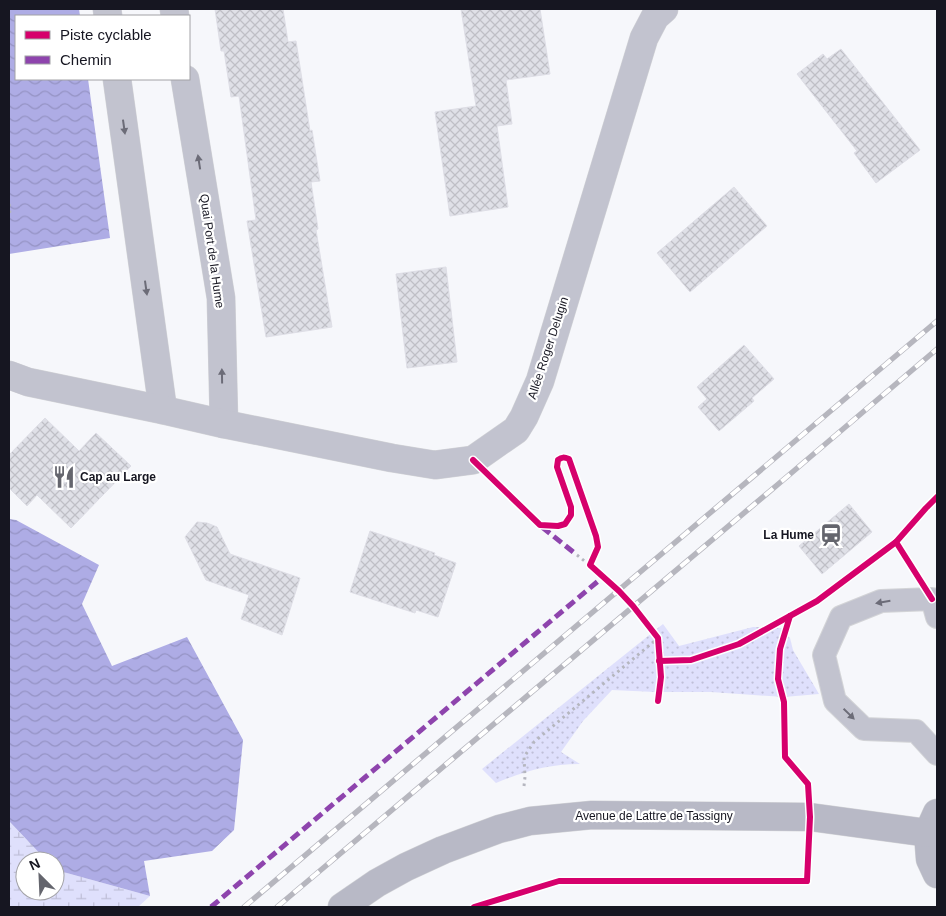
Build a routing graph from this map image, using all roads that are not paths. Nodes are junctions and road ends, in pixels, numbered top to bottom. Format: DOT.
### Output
graph roads {
  1 [pos="656,11"];
  2 [pos="117,80"];
  3 [pos="186,80"];
  4 [pos="9,375"];
  5 [pos="151,407"];
  6 [pos="224,424"];
  7 [pos="937,617"];
  8 [pos="937,754"];
  9 [pos="933,823"];
  10 [pos="937,874"];
  11 [pos="342,907"];
  1 -- 6 [label="street, Allée Roger Delugin"];
  2 -- 5 [label="street, one-way"];
  6 -- 3 [label="street, Quai Port de la Hume, one-way"];
  4 -- 5 [label="street, Allée Roger Delugin"];
  5 -- 6 [label="street, Allée Roger Delugin"];
  7 -- 8 [label="lane, one-way"];
  9 -- 10 [label="main road"];
  9 -- 11 [label="main road, Avenue de Lattre de Tassigny"];
}
